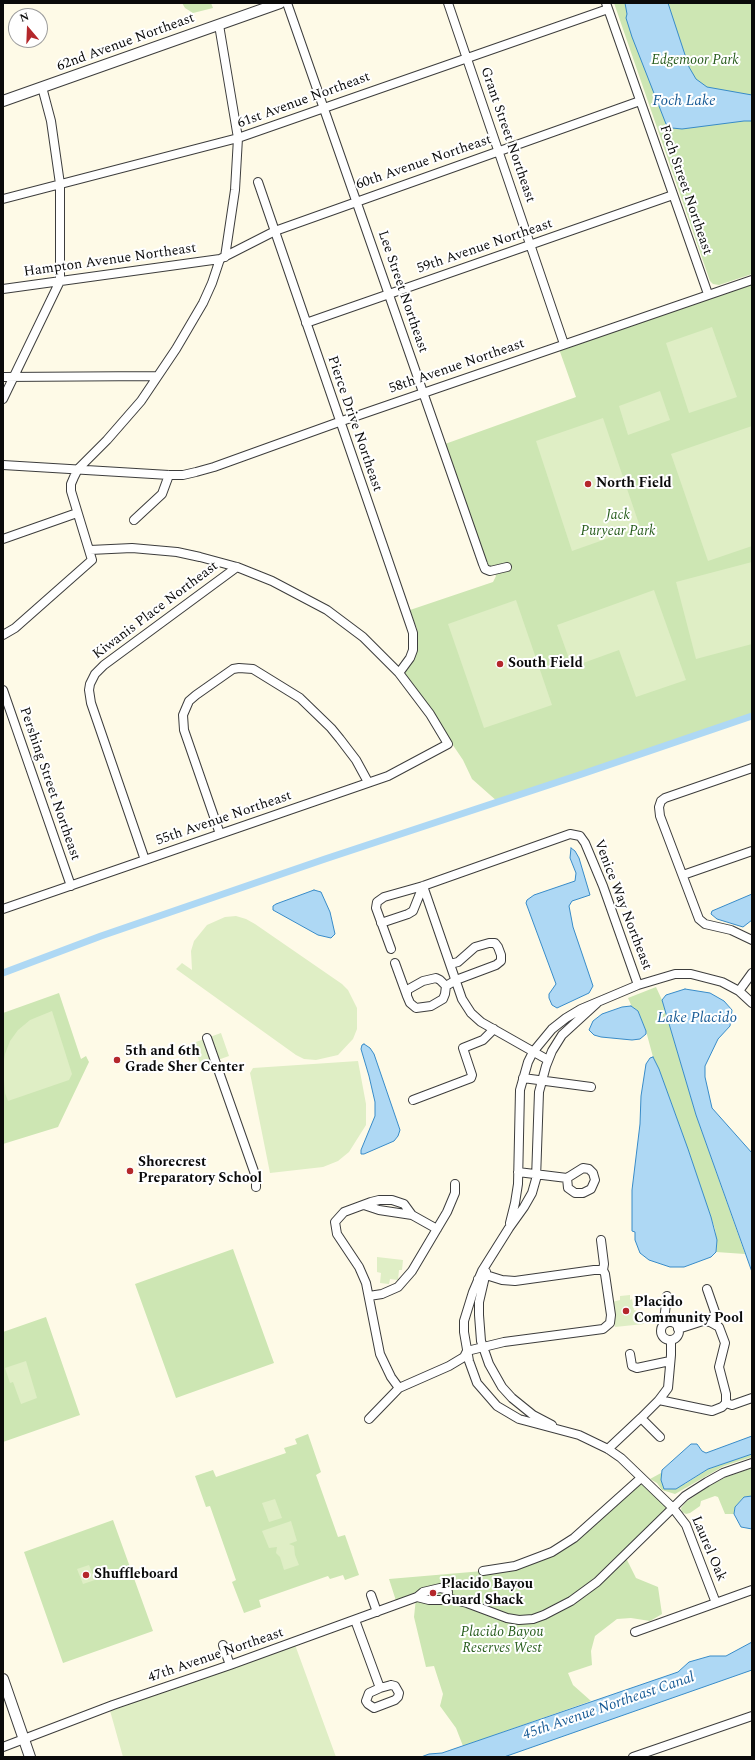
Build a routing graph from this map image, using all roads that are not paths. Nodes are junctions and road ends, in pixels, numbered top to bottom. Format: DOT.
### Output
graph roads {
  1 [pos="280,3"];
  2 [pos="287,3"];
  3 [pos="448,3"];
  4 [pos="607,6"];
  5 [pos="219,25"];
  6 [pos="466,58"];
  7 [pos="42,87"];
  8 [pos="3,101"];
  9 [pos="640,102"];
  10 [pos="324,107"];
  11 [pos="238,138"];
  12 [pos="498,151"];
  13 [pos="258,182"];
  14 [pos="60,184"];
  15 [pos="673,195"];
  16 [pos="3,199"];
  17 [pos="356,201"];
  18 [pos="275,231"];
  19 [pos="531,245"];
  20 [pos="223,258"];
  21 [pos="752,280"];
  22 [pos="60,281"];
  23 [pos="3,289"];
  24 [pos="388,294"];
  25 [pos="708,294"];
  26 [pos="306,322"];
  27 [pos="564,344"];
  28 [pos="14,376"];
  29 [pos="157,376"];
  30 [pos="3,377"];
  31 [pos="424,393"];
  32 [pos="3,399"];
  33 [pos="339,422"];
  34 [pos="3,465"];
  35 [pos="78,469"];
  36 [pos="169,475"];
  37 [pos="134,508"];
  38 [pos="77,513"];
  39 [pos="3,539"];
  40 [pos="90,550"];
  41 [pos="237,567"];
  42 [pos="506,567"];
  43 [pos="3,635"];
  44 [pos="399,673"];
  45 [pos="3,690"];
  46 [pos="752,768"];
  47 [pos="368,782"];
  48 [pos="220,834"];
  49 [pos="752,851"];
  50 [pos="145,860"];
  51 [pos="683,876"];
  52 [pos="71,886"];
  53 [pos="422,886"];
  54 [pos="3,909"];
  55 [pos="381,923"];
  56 [pos="752,940"];
  57 [pos="391,949"];
  58 [pos="395,963"];
  59 [pos="450,964"];
  60 [pos="752,973"];
  61 [pos="456,980"];
  62 [pos="638,985"];
  63 [pos="446,986"];
  64 [pos="739,991"];
  65 [pos="407,996"];
  66 [pos="597,1002"];
  67 [pos="752,1004"];
  68 [pos="494,1029"];
  69 [pos="206,1038"];
  70 [pos="533,1052"];
  71 [pos="548,1060"];
  72 [pos="523,1078"];
  73 [pos="541,1081"];
  74 [pos="591,1087"];
  75 [pos="413,1100"];
  76 [pos="518,1172"];
  77 [pos="536,1174"];
  78 [pos="567,1178"];
  79 [pos="455,1184"];
  80 [pos="256,1187"];
  81 [pos="364,1205"];
  82 [pos="412,1215"];
  83 [pos="508,1228"];
  84 [pos="437,1229"];
  85 [pos="601,1240"];
  86 [pos="603,1270"];
  87 [pos="486,1271"];
  88 [pos="706,1289"];
  89 [pos="369,1296"];
  90 [pos="667,1296"];
  91 [pos="666,1323"];
  92 [pos="712,1323"];
  93 [pos="678,1329"];
  94 [pos="671,1340"];
  95 [pos="483,1348"];
  96 [pos="465,1354"];
  97 [pos="630,1354"];
  98 [pos="670,1362"];
  99 [pos="399,1388"];
  100 [pos="752,1398"];
  101 [pos="659,1400"];
  102 [pos="726,1403"];
  103 [pos="641,1418"];
  104 [pos="369,1419"];
  105 [pos="563,1431"];
  106 [pos="660,1437"];
  107 [pos="608,1449"];
  108 [pos="752,1463"];
  109 [pos="641,1478"];
  110 [pos="673,1508"];
  111 [pos="483,1571"];
  112 [pos="752,1590"];
  113 [pos="371,1595"];
  114 [pos="416,1597"];
  115 [pos="447,1598"];
  116 [pos="716,1603"];
  117 [pos="377,1612"];
  118 [pos="355,1620"];
  119 [pos="635,1632"];
  120 [pos="224,1645"];
  121 [pos="230,1665"];
  122 [pos="3,1679"];
  123 [pos="380,1688"];
  124 [pos="752,1716"];
  125 [pos="24,1740"];
  126 [pos="3,1747"];
  127 [pos="30,1757"];
  128 [pos="633,1757"];
  1 -- 5 [label="street, 62nd Avenue Northeast"];
  2 -- 10 [label="street, Lee Street Northeast"];
  3 -- 6 [label="street, Grant Street Northeast"];
  4 -- 6 [label="street, 61st Avenue Northeast"];
  4 -- 9 [label="street, Foch Street Northeast"];
  5 -- 7 [label="street, 62nd Avenue Northeast"];
  5 -- 11 [label="street"];
  6 -- 10 [label="street, 61st Avenue Northeast"];
  6 -- 12 [label="street, Grant Street Northeast"];
  7 -- 8 [label="street, 62nd Avenue Northeast"];
  7 -- 14 [label="street"];
  9 -- 12 [label="street, 60th Avenue Northeast"];
  9 -- 15 [label="street, Foch Street Northeast"];
  10 -- 11 [label="street, 61st Avenue Northeast"];
  10 -- 17 [label="street, Lee Street Northeast"];
  11 -- 14 [label="street, 61st Avenue Northeast"];
  11 -- 20 [label="street"];
  12 -- 17 [label="street, 60th Avenue Northeast"];
  12 -- 19 [label="street, Grant Street Northeast"];
  13 -- 18 [label="street, Pierce Drive Northeast"];
  14 -- 16 [label="street, 61st Avenue Northeast"];
  14 -- 22 [label="street"];
  15 -- 19 [label="street, 59th Avenue Northeast"];
  15 -- 25 [label="street, Foch Street Northeast"];
  17 -- 18 [label="street, 60th Avenue Northeast"];
  17 -- 24 [label="street, Lee Street Northeast"];
  18 -- 20 [label="street, 60th Avenue Northeast"];
  18 -- 26 [label="street, Pierce Drive Northeast"];
  19 -- 24 [label="street, 59th Avenue Northeast"];
  19 -- 27 [label="street, Grant Street Northeast"];
  20 -- 22 [label="street, Hampton Avenue Northeast"];
  20 -- 29 [label="street"];
  21 -- 25 [label="street, 58th Avenue Northeast"];
  22 -- 23 [label="street, Hampton Avenue Northeast"];
  22 -- 28 [label="street"];
  24 -- 26 [label="street, 59th Avenue Northeast"];
  24 -- 31 [label="street, Lee Street Northeast"];
  25 -- 27 [label="street, 58th Avenue Northeast"];
  26 -- 33 [label="street, Pierce Drive Northeast"];
  27 -- 31 [label="street, 58th Avenue Northeast"];
  28 -- 29 [label="street"];
  28 -- 30 [label="street"];
  28 -- 32 [label="street"];
  29 -- 35 [label="street"];
  31 -- 33 [label="street, 58th Avenue Northeast"];
  31 -- 42 [label="street, Lee Street Northeast"];
  33 -- 36 [label="street, 58th Avenue Northeast"];
  33 -- 44 [label="street, Pierce Drive Northeast"];
  34 -- 35 [label="street, 58th Avenue Northeast"];
  35 -- 36 [label="street, 58th Avenue Northeast"];
  35 -- 38 [label="street"];
  36 -- 37 [label="street"];
  38 -- 39 [label="street"];
  38 -- 40 [label="street"];
  40 -- 41 [label="street"];
  40 -- 43 [label="street"];
  41 -- 44 [label="street"];
  41 -- 50 [label="street, Kiwanis Place Northeast"];
  44 -- 47 [label="street, 55th Avenue Northeast"];
  45 -- 52 [label="street, Pershing Street Northeast"];
  46 -- 51 [label="street"];
  47 -- 48 [label="street, 55th Avenue Northeast"];
  47 -- 48 [label="street"];
  48 -- 50 [label="street, 55th Avenue Northeast"];
  49 -- 51 [label="street"];
  50 -- 52 [label="street, 55th Avenue Northeast"];
  51 -- 56 [label="street"];
  52 -- 54 [label="street, 55th Avenue Northeast"];
  53 -- 55 [label="street"];
  53 -- 55 [label="street"];
  53 -- 59 [label="street"];
  53 -- 62 [label="street, Venice Way Northeast"];
  55 -- 57 [label="street"];
  58 -- 65 [label="street"];
  59 -- 61 [label="street"];
  59 -- 61 [label="street"];
  60 -- 64 [label="street"];
  61 -- 63 [label="street"];
  61 -- 68 [label="street"];
  62 -- 64 [label="street"];
  62 -- 66 [label="street"];
  63 -- 65 [label="street"];
  63 -- 65 [label="street"];
  64 -- 67 [label="street"];
  66 -- 70 [label="street"];
  66 -- 71 [label="street"];
  68 -- 70 [label="street"];
  68 -- 75 [label="street"];
  69 -- 80 [label="street"];
  70 -- 71 [label="street"];
  70 -- 72 [label="street"];
  71 -- 73 [label="street"];
  72 -- 73 [label="street"];
  72 -- 76 [label="street"];
  73 -- 74 [label="street"];
  73 -- 77 [label="street"];
  76 -- 77 [label="street"];
  76 -- 83 [label="street"];
  77 -- 78 [label="street"];
  77 -- 83 [label="street"];
  79 -- 84 [label="street"];
  81 -- 82 [label="street"];
  81 -- 82 [label="street"];
  81 -- 89 [label="street"];
  82 -- 84 [label="street"];
  83 -- 87 [label="street"];
  84 -- 89 [label="street"];
  85 -- 86 [label="street"];
  86 -- 87 [label="street"];
  86 -- 95 [label="street"];
  87 -- 95 [label="street"];
  87 -- 96 [label="street"];
  88 -- 92 [label="street"];
  89 -- 99 [label="street"];
  90 -- 91 [label="street"];
  91 -- 93 [label="street"];
  91 -- 94 [label="street"];
  92 -- 93 [label="street"];
  92 -- 102 [label="street"];
  93 -- 94 [label="street"];
  94 -- 98 [label="street"];
  95 -- 96 [label="street"];
  95 -- 105 [label="street"];
  96 -- 99 [label="street"];
  96 -- 105 [label="street"];
  97 -- 98 [label="street"];
  98 -- 101 [label="street"];
  99 -- 104 [label="street"];
  100 -- 102 [label="street"];
  101 -- 102 [label="street"];
  101 -- 103 [label="street"];
  103 -- 106 [label="street"];
  103 -- 107 [label="street"];
  105 -- 107 [label="street, Laurel Oak"];
  107 -- 109 [label="street, Laurel Oak"];
  108 -- 110 [label="street, 47th Avenue Northeast"];
  109 -- 110 [label="street, Laurel Oak"];
  109 -- 111 [label="street"];
  110 -- 115 [label="street, 47th Avenue Northeast"];
  110 -- 116 [label="street, Laurel Oak"];
  112 -- 116 [label="street"];
  113 -- 117 [label="street"];
  114 -- 115 [label="street, 47th Avenue Northeast"];
  114 -- 115 [label="street, 47th Avenue Northeast"];
  114 -- 117 [label="street, 47th Avenue Northeast"];
  116 -- 119 [label="street"];
  117 -- 118 [label="street, 47th Avenue Northeast"];
  118 -- 121 [label="street, 47th Avenue Northeast"];
  118 -- 123 [label="street"];
  120 -- 121 [label="street"];
  121 -- 125 [label="street, 47th Avenue Northeast"];
  122 -- 125 [label="street"];
  124 -- 128 [label="street"];
  125 -- 126 [label="street, 47th Avenue Northeast"];
  125 -- 127 [label="street"];
}
